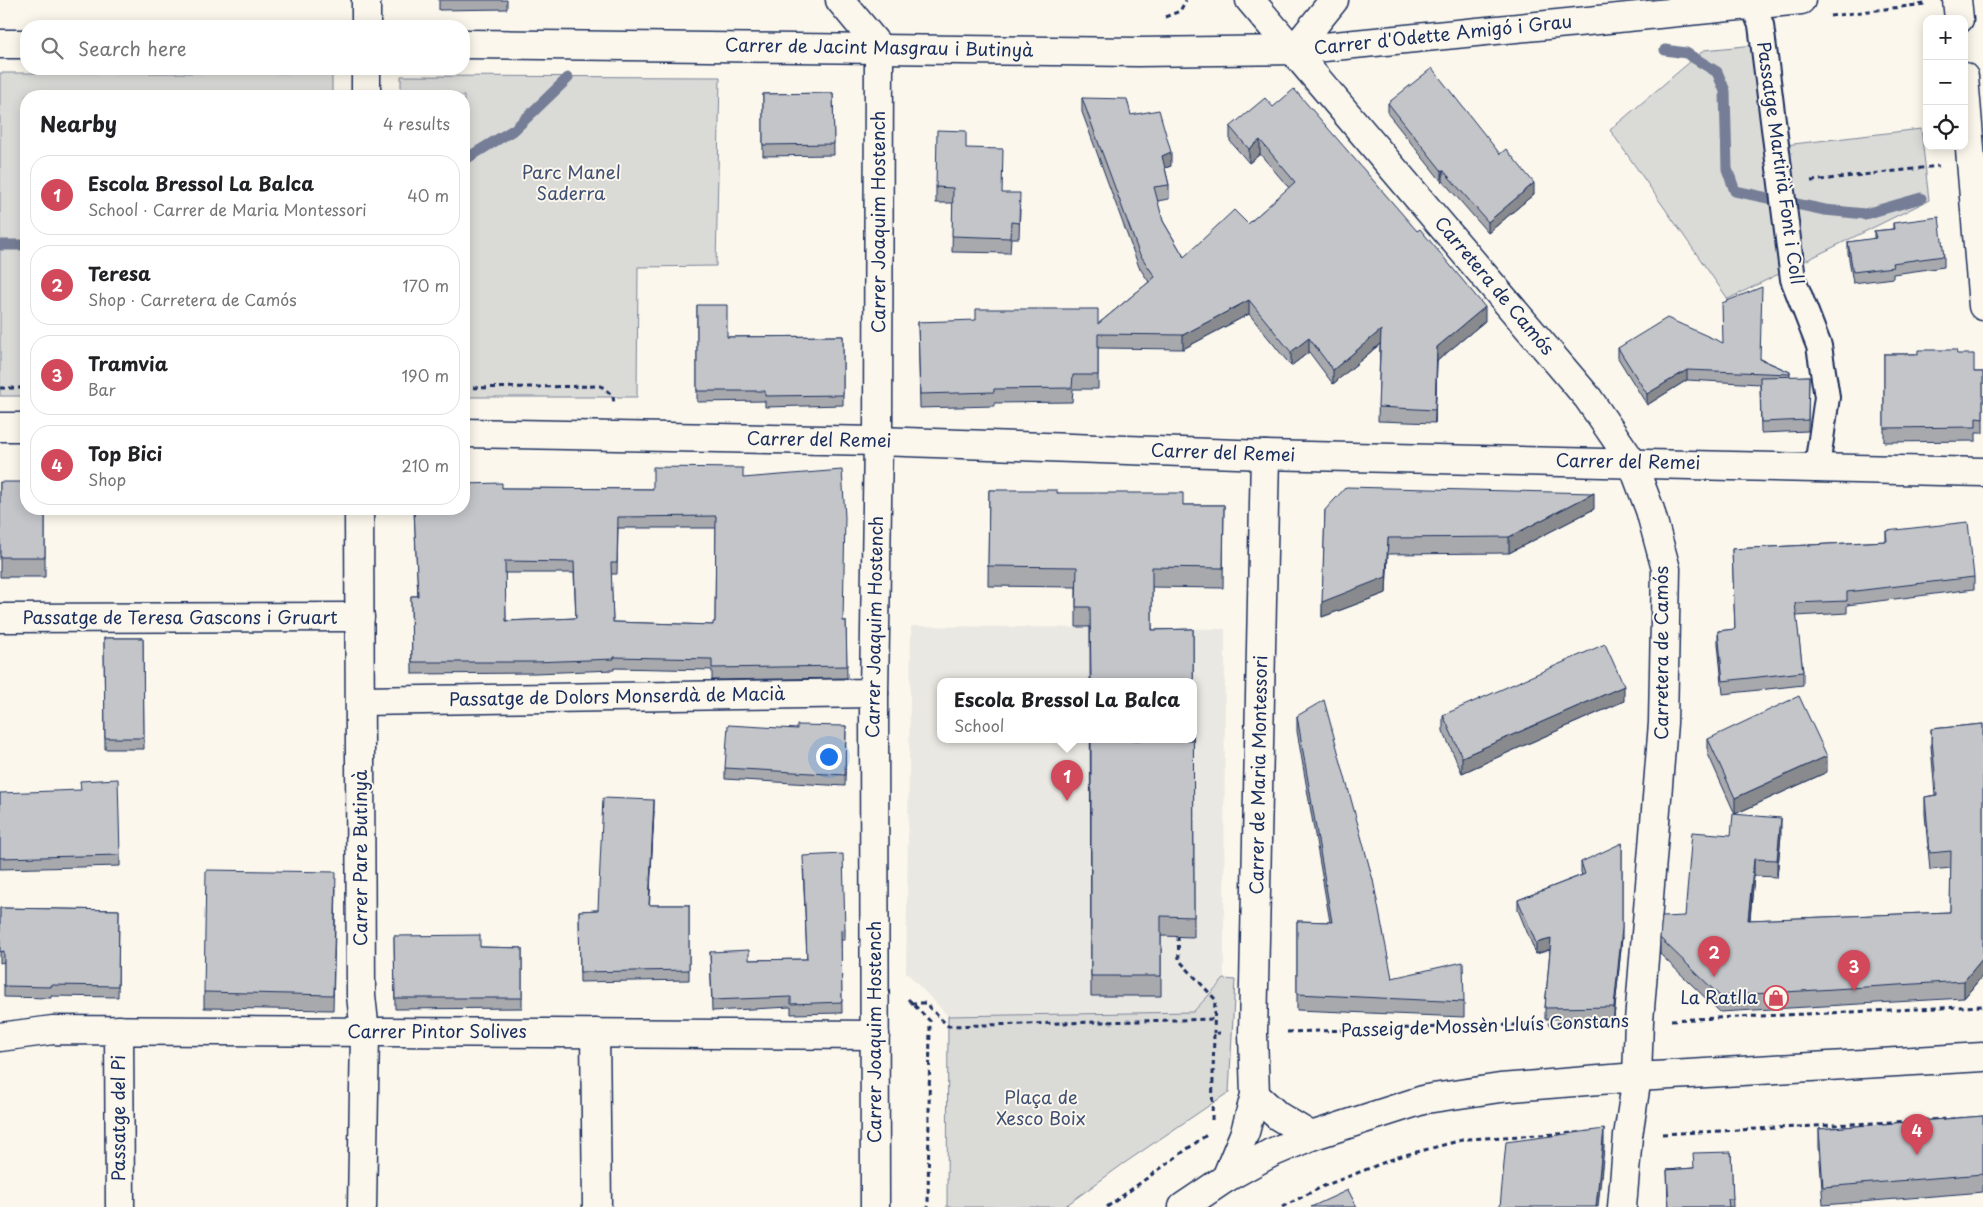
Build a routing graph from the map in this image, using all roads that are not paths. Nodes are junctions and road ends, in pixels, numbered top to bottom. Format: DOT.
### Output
graph roads {
  1 [pos="366,0"];
  2 [pos="840,0"];
  3 [pos="1250,0"];
  4 [pos="1334,0"];
  5 [pos="1801,0"];
  6 [pos="1957,0"];
  7 [pos="1753,5"];
  8 [pos="1959,15"];
  9 [pos="366,20"];
  10 [pos="0,44"];
  11 [pos="20,44"];
  12 [pos="470,44"];
  13 [pos="879,47"];
  14 [pos="1294,50"];
  15 [pos="366,75"];
  16 [pos="366,90"];
  17 [pos="1967,105"];
  18 [pos="1983,306"];
  19 [pos="0,427"];
  20 [pos="20,427"];
  21 [pos="470,433"];
  22 [pos="878,441"];
  23 [pos="1265,455"];
  24 [pos="1632,462"];
  25 [pos="1817,467"];
  26 [pos="1983,472"];
  27 [pos="359,515"];
  28 [pos="360,617"];
  29 [pos="0,618"];
  30 [pos="874,693"];
  31 [pos="361,701"];
  32 [pos="119,1030"];
  33 [pos="365,1033"];
  34 [pos="595,1033"];
  35 [pos="875,1035"];
  36 [pos="0,1037"];
  37 [pos="1983,1057"];
  38 [pos="1636,1077"];
  39 [pos="1255,1095"];
  40 [pos="1311,1136"];
  41 [pos="1226,1178"];
  42 [pos="120,1207"];
  43 [pos="362,1207"];
  44 [pos="596,1207"];
  45 [pos="875,1207"];
  46 [pos="1182,1207"];
  47 [pos="1622,1207"];
  1 -- 9 [label="street"];
  2 -- 13 [label="street"];
  3 -- 14 [label="street, Carretera de Camós"];
  4 -- 14 [label="street"];
  5 -- 7 [label="street, Carrer d'Odette Amigó i Grau"];
  6 -- 8 [label="street"];
  7 -- 14 [label="street, Carrer d'Odette Amigó i Grau"];
  7 -- 25 [label="street, Passatge Martirià Font i Coll"];
  10 -- 11 [label="street"];
  12 -- 13 [label="street, Carrer de Jacint Masgrau i Butinyà"];
  13 -- 14 [label="street, Carrer de Jacint Masgrau i Butinyà"];
  13 -- 22 [label="street, Carrer Joaquim Hostench"];
  14 -- 24 [label="street, Carretera de Camós"];
  15 -- 16 [label="street"];
  17 -- 18 [label="street"];
  19 -- 20 [label="street"];
  21 -- 22 [label="street, Carrer del Remei"];
  22 -- 23 [label="street, Carrer del Remei"];
  22 -- 30 [label="street, Carrer Joaquim Hostench"];
  23 -- 24 [label="street, Carrer del Remei"];
  23 -- 39 [label="street, Carrer de Maria Montessori"];
  24 -- 25 [label="street, Carrer del Remei"];
  24 -- 38 [label="street, Carretera de Camós"];
  25 -- 26 [label="street, Carrer del Remei"];
  27 -- 28 [label="street, Carrer Pare Butinyà"];
  28 -- 29 [label="street, Passatge de Teresa Gascons i Gruart"];
  28 -- 31 [label="street, Carrer Pare Butinyà"];
  30 -- 31 [label="street, Passatge de Dolors Monserdà de Macià"];
  30 -- 35 [label="street, Carrer Joaquim Hostench"];
  31 -- 33 [label="street, Carrer Pare Butinyà"];
  32 -- 33 [label="street, Carrer Pintor Solives"];
  32 -- 36 [label="street, Carrer Pintor Solives"];
  32 -- 42 [label="street, Passatge del Pi"];
  33 -- 34 [label="street, Carrer Pintor Solives"];
  33 -- 43 [label="street, Carrer Pare Butinyà"];
  34 -- 35 [label="street, Carrer Pintor Solives"];
  34 -- 44 [label="street"];
  35 -- 45 [label="street, Carrer Joaquim Hostench"];
  37 -- 38 [label="street"];
  38 -- 40 [label="street"];
  38 -- 47 [label="street, Carretera de Camós"];
  39 -- 40 [label="street"];
  39 -- 41 [label="street, Carrer de Maria Montessori"];
  40 -- 41 [label="street"];
  41 -- 46 [label="street"];
}
